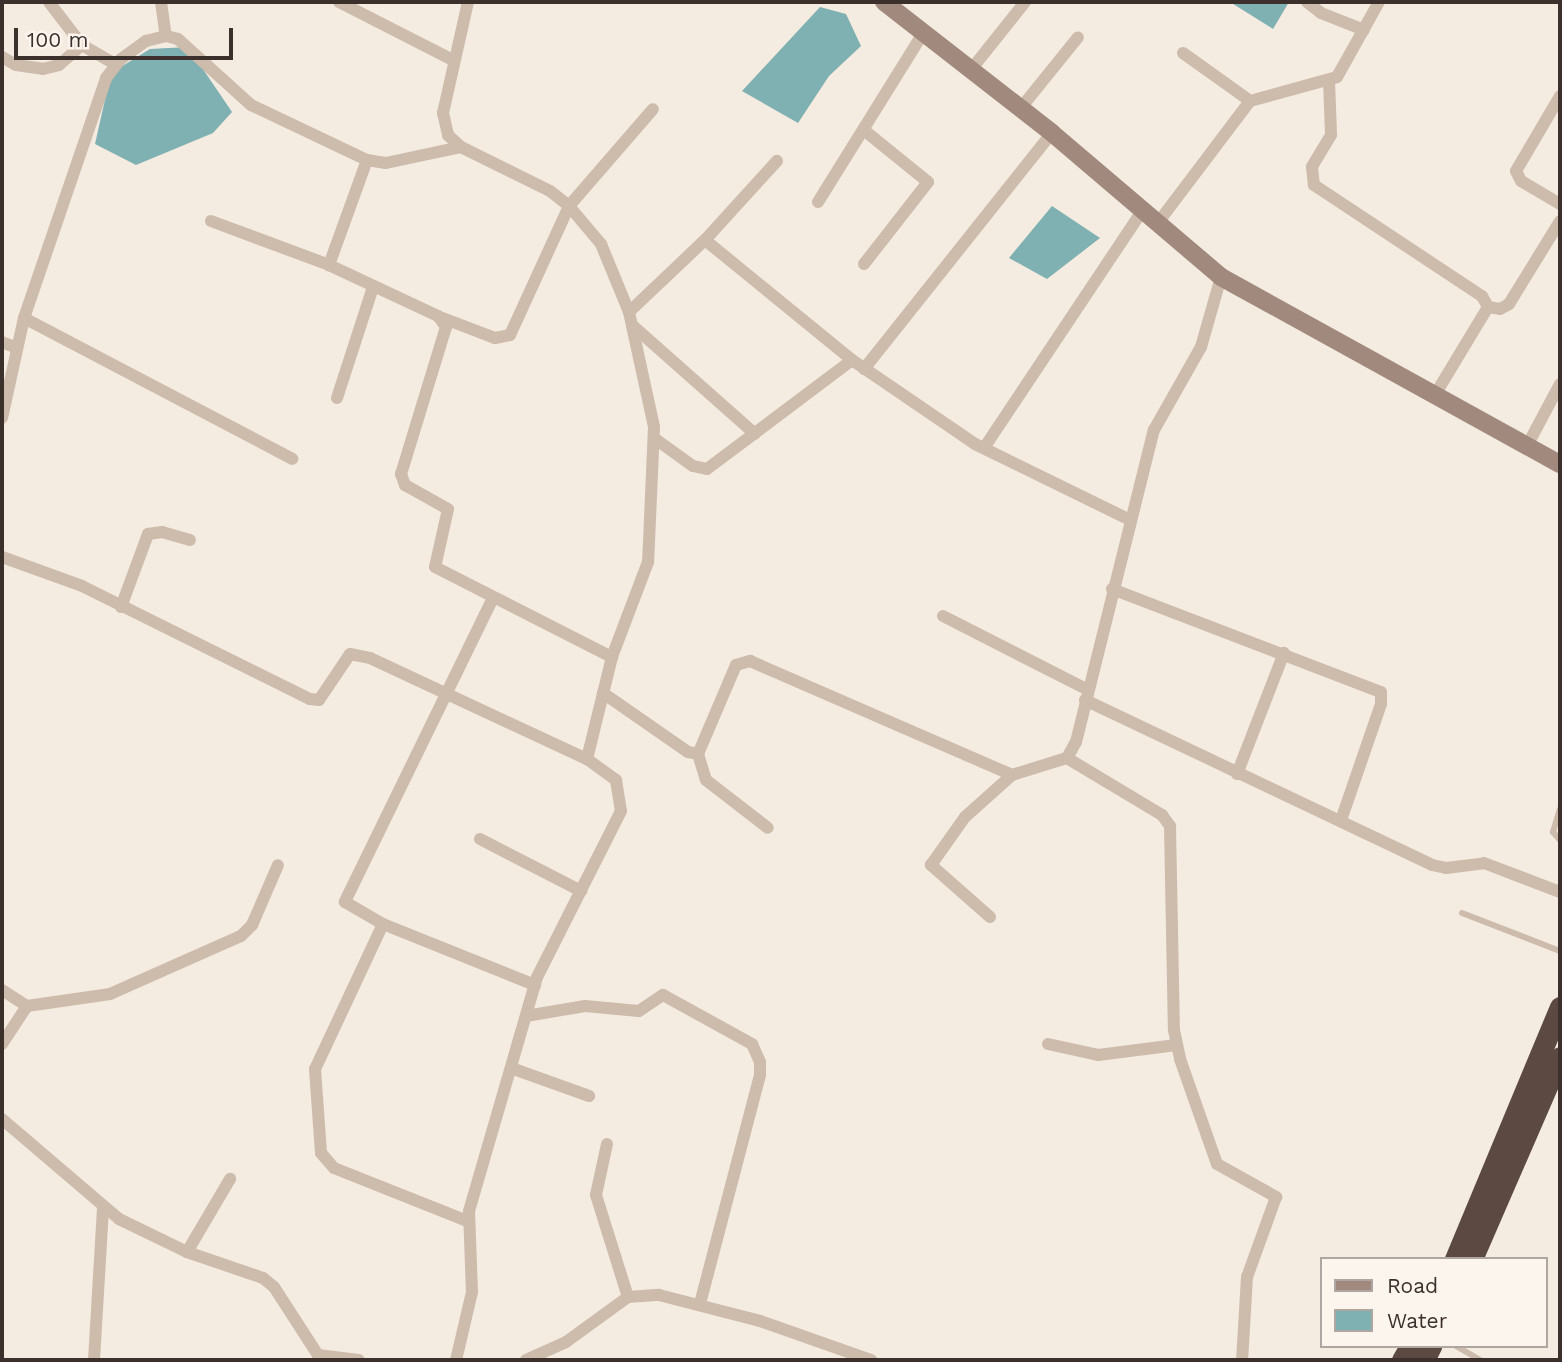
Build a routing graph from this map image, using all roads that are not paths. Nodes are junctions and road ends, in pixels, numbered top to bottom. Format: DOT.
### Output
graph roads {
  1 [pos="49,2"];
  2 [pos="161,2"];
  3 [pos="339,2"];
  4 [pos="468,2"];
  5 [pos="884,2"];
  6 [pos="1025,2"];
  7 [pos="1307,2"];
  8 [pos="1379,2"];
  9 [pos="1364,30"];
  10 [pos="922,35"];
  11 [pos="166,36"];
  12 [pos="1079,37"];
  13 [pos="82,45"];
  14 [pos="1183,53"];
  15 [pos="2,57"];
  16 [pos="453,60"];
  17 [pos="116,65"];
  18 [pos="970,71"];
  19 [pos="1329,80"];
  20 [pos="1560,96"];
  21 [pos="1250,101"];
  22 [pos="653,109"];
  23 [pos="1020,109"];
  24 [pos="865,131"];
  25 [pos="1052,133"];
  26 [pos="461,148"];
  27 [pos="367,160"];
  28 [pos="777,161"];
  29 [pos="818,202"];
  30 [pos="1560,204"];
  31 [pos="569,206"];
  32 [pos="1143,210"];
  33 [pos="211,221"];
  34 [pos="1560,221"];
  35 [pos="1157,224"];
  36 [pos="705,240"];
  37 [pos="864,264"];
  38 [pos="329,265"];
  39 [pos="1222,276"];
  40 [pos="373,287"];
  41 [pos="1488,307"];
  42 [pos="438,316"];
  43 [pos="24,318"];
  44 [pos="631,318"];
  45 [pos="2,342"];
  46 [pos="17,348"];
  47 [pos="852,360"];
  48 [pos="864,369"];
  49 [pos="1560,384"];
  50 [pos="1435,395"];
  51 [pos="337,398"];
  52 [pos="2,418"];
  53 [pos="755,434"];
  54 [pos="654,438"];
  55 [pos="1527,446"];
  56 [pos="984,448"];
  57 [pos="292,459"];
  58 [pos="1560,464"];
  59 [pos="1129,520"];
  60 [pos="190,540"];
  61 [pos="2,557"];
  62 [pos="1112,589"];
  63 [pos="492,600"];
  64 [pos="121,607"];
  65 [pos="943,616"];
  66 [pos="1284,653"];
  67 [pos="612,657"];
  68 [pos="603,693"];
  69 [pos="444,694"];
  70 [pos="1087,695"];
  71 [pos="698,754"];
  72 [pos="1067,758"];
  73 [pos="587,759"];
  74 [pos="1237,774"];
  75 [pos="1012,775"];
  76 [pos="1560,809"];
  77 [pos="1341,820"];
  78 [pos="768,828"];
  79 [pos="480,839"];
  80 [pos="1560,840"];
  81 [pos="278,865"];
  82 [pos="581,891"];
  83 [pos="1560,892"];
  84 [pos="1462,914"];
  85 [pos="990,918"];
  86 [pos="383,924"];
  87 [pos="1560,951"];
  88 [pos="535,985"];
  89 [pos="2,990"];
  90 [pos="27,1006"];
  91 [pos="1560,1007"];
  92 [pos="526,1016"];
  93 [pos="2,1044"];
  94 [pos="1048,1044"];
  95 [pos="1176,1045"];
  96 [pos="1560,1057"];
  97 [pos="511,1068"];
  98 [pos="589,1096"];
  99 [pos="2,1119"];
  100 [pos="607,1144"];
  101 [pos="230,1179"];
  102 [pos="103,1209"];
  103 [pos="467,1221"];
  104 [pos="187,1252"];
  105 [pos="1456,1257"];
  106 [pos="1473,1257"];
  107 [pos="628,1297"];
  108 [pos="700,1303"];
  109 [pos="1459,1348"];
  110 [pos="317,1357"];
  111 [pos="94,1360"];
  112 [pos="359,1360"];
  113 [pos="456,1360"];
  114 [pos="526,1360"];
  115 [pos="871,1360"];
  116 [pos="1242,1360"];
  117 [pos="1480,1360"];
  1 -- 13 [label="street"];
  2 -- 11 [label="street"];
  3 -- 16 [label="street"];
  4 -- 16 [label="street"];
  5 -- 10 [label="main road"];
  6 -- 18 [label="street"];
  7 -- 9 [label="street"];
  8 -- 9 [label="street"];
  9 -- 19 [label="street"];
  10 -- 18 [label="main road"];
  10 -- 24 [label="street"];
  11 -- 17 [label="street"];
  11 -- 27 [label="street"];
  12 -- 23 [label="street"];
  13 -- 15 [label="street"];
  13 -- 17 [label="street"];
  14 -- 21 [label="street"];
  16 -- 26 [label="street"];
  17 -- 43 [label="street"];
  18 -- 23 [label="main road"];
  19 -- 21 [label="street"];
  19 -- 41 [label="street"];
  20 -- 30 [label="street"];
  21 -- 35 [label="street"];
  22 -- 31 [label="street"];
  23 -- 25 [label="main road"];
  24 -- 29 [label="street"];
  24 -- 37 [label="street"];
  25 -- 32 [label="main road"];
  25 -- 48 [label="street"];
  26 -- 27 [label="street"];
  26 -- 31 [label="street"];
  27 -- 38 [label="street"];
  28 -- 36 [label="street"];
  31 -- 42 [label="street"];
  31 -- 44 [label="street"];
  32 -- 35 [label="main road"];
  32 -- 56 [label="street"];
  33 -- 38 [label="street"];
  34 -- 41 [label="street"];
  35 -- 39 [label="main road"];
  36 -- 44 [label="street"];
  36 -- 47 [label="street"];
  38 -- 40 [label="street"];
  39 -- 50 [label="main road"];
  39 -- 59 [label="street"];
  40 -- 42 [label="street"];
  40 -- 51 [label="street"];
  41 -- 50 [label="street"];
  42 -- 63 [label="street"];
  43 -- 46 [label="street"];
  43 -- 57 [label="street"];
  44 -- 53 [label="street"];
  44 -- 54 [label="street"];
  45 -- 46 [label="street"];
  46 -- 52 [label="street"];
  47 -- 48 [label="street"];
  47 -- 53 [label="street"];
  48 -- 56 [label="street"];
  49 -- 55 [label="street"];
  50 -- 55 [label="main road"];
  53 -- 54 [label="street"];
  54 -- 67 [label="street"];
  55 -- 58 [label="main road"];
  56 -- 59 [label="street"];
  59 -- 62 [label="street"];
  60 -- 64 [label="street"];
  61 -- 64 [label="street"];
  62 -- 66 [label="street"];
  62 -- 70 [label="street"];
  63 -- 67 [label="street"];
  63 -- 69 [label="street"];
  64 -- 69 [label="street"];
  65 -- 70 [label="street"];
  66 -- 74 [label="street"];
  66 -- 77 [label="street"];
  67 -- 68 [label="street"];
  68 -- 71 [label="street"];
  68 -- 73 [label="street"];
  69 -- 73 [label="street"];
  69 -- 86 [label="street"];
  70 -- 72 [label="street"];
  70 -- 74 [label="street"];
  71 -- 75 [label="street"];
  71 -- 78 [label="street"];
  72 -- 75 [label="street"];
  72 -- 95 [label="street"];
  73 -- 82 [label="street"];
  74 -- 77 [label="street"];
  75 -- 85 [label="street"];
  76 -- 80 [label="lane"];
  77 -- 83 [label="street"];
  79 -- 82 [label="street"];
  81 -- 90 [label="street"];
  82 -- 88 [label="street"];
  84 -- 87 [label="lane"];
  86 -- 88 [label="street"];
  86 -- 103 [label="street"];
  88 -- 92 [label="street"];
  89 -- 90 [label="street"];
  90 -- 93 [label="street"];
  91 -- 105 [label="highway"];
  92 -- 97 [label="street"];
  92 -- 108 [label="street"];
  94 -- 95 [label="street"];
  95 -- 116 [label="street"];
  96 -- 106 [label="highway"];
  97 -- 98 [label="street"];
  97 -- 103 [label="street"];
  99 -- 102 [label="street"];
  100 -- 107 [label="street"];
  101 -- 104 [label="street"];
  102 -- 104 [label="street"];
  102 -- 111 [label="street"];
  103 -- 113 [label="street"];
  104 -- 110 [label="street"];
  107 -- 108 [label="street"];
  107 -- 114 [label="street"];
  108 -- 115 [label="street"];
  109 -- 117 [label="lane"];
  110 -- 112 [label="street"];
}
